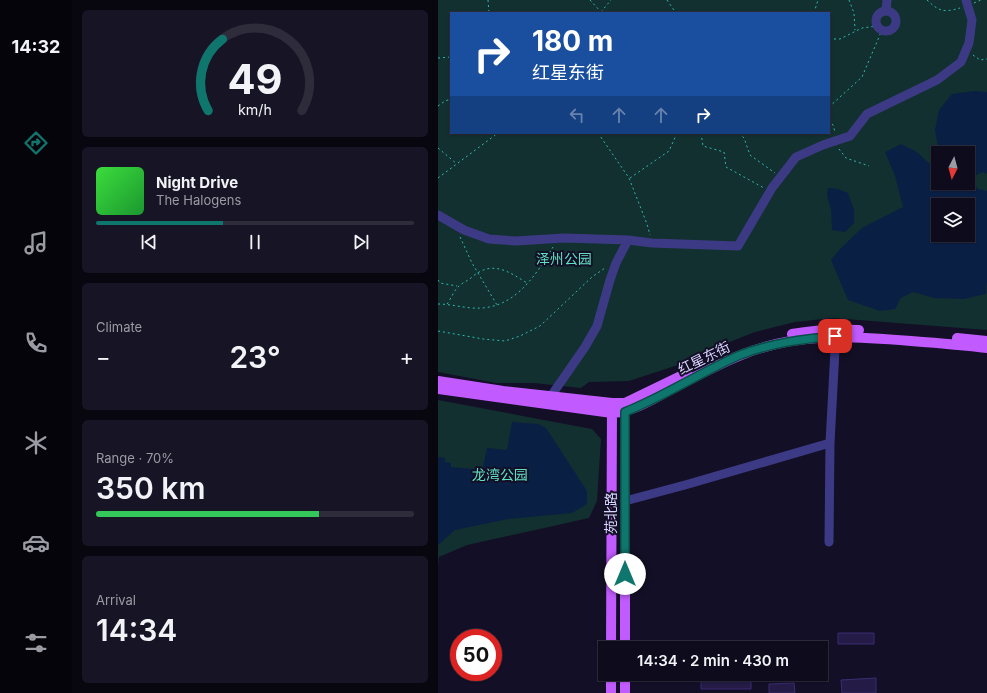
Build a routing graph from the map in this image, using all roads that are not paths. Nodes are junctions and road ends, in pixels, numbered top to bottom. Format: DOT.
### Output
graph roads {
  1 [pos="887,0"];
  2 [pos="967,3"];
  3 [pos="886,11"];
  4 [pos="438,215"];
  5 [pos="628,240"];
  6 [pos="836,333"];
  7 [pos="987,341"];
  8 [pos="987,348"];
  9 [pos="438,381"];
  10 [pos="438,389"];
  11 [pos="551,396"];
  12 [pos="625,407"];
  13 [pos="612,408"];
  14 [pos="830,443"];
  15 [pos="626,501"];
  16 [pos="829,542"];
  17 [pos="611,641"];
  18 [pos="625,641"];
  19 [pos="611,681"];
  20 [pos="625,681"];
  21 [pos="611,693"];
  22 [pos="625,693"];
  1 -- 3 [label="street"];
  2 -- 5 [label="street"];
  3 -- 3 [label="street"];
  4 -- 5 [label="street"];
  5 -- 11 [label="street"];
  6 -- 7 [label="main road, 红星东街"];
  6 -- 8 [label="main road, 红星东街"];
  6 -- 12 [label="main road, 红星东街"];
  6 -- 14 [label="street"];
  9 -- 11 [label="main road, 红星东街"];
  10 -- 13 [label="main road, 红星东街"];
  11 -- 13 [label="main road, 红星东街"];
  12 -- 13 [label="main road, 红星东街"];
  12 -- 15 [label="main road, 苑北路"];
  13 -- 17 [label="main road, 苑北路"];
  14 -- 15 [label="street"];
  14 -- 16 [label="street"];
  15 -- 18 [label="main road, 苑北路"];
  19 -- 21 [label="main road"];
  20 -- 22 [label="main road"];
}
